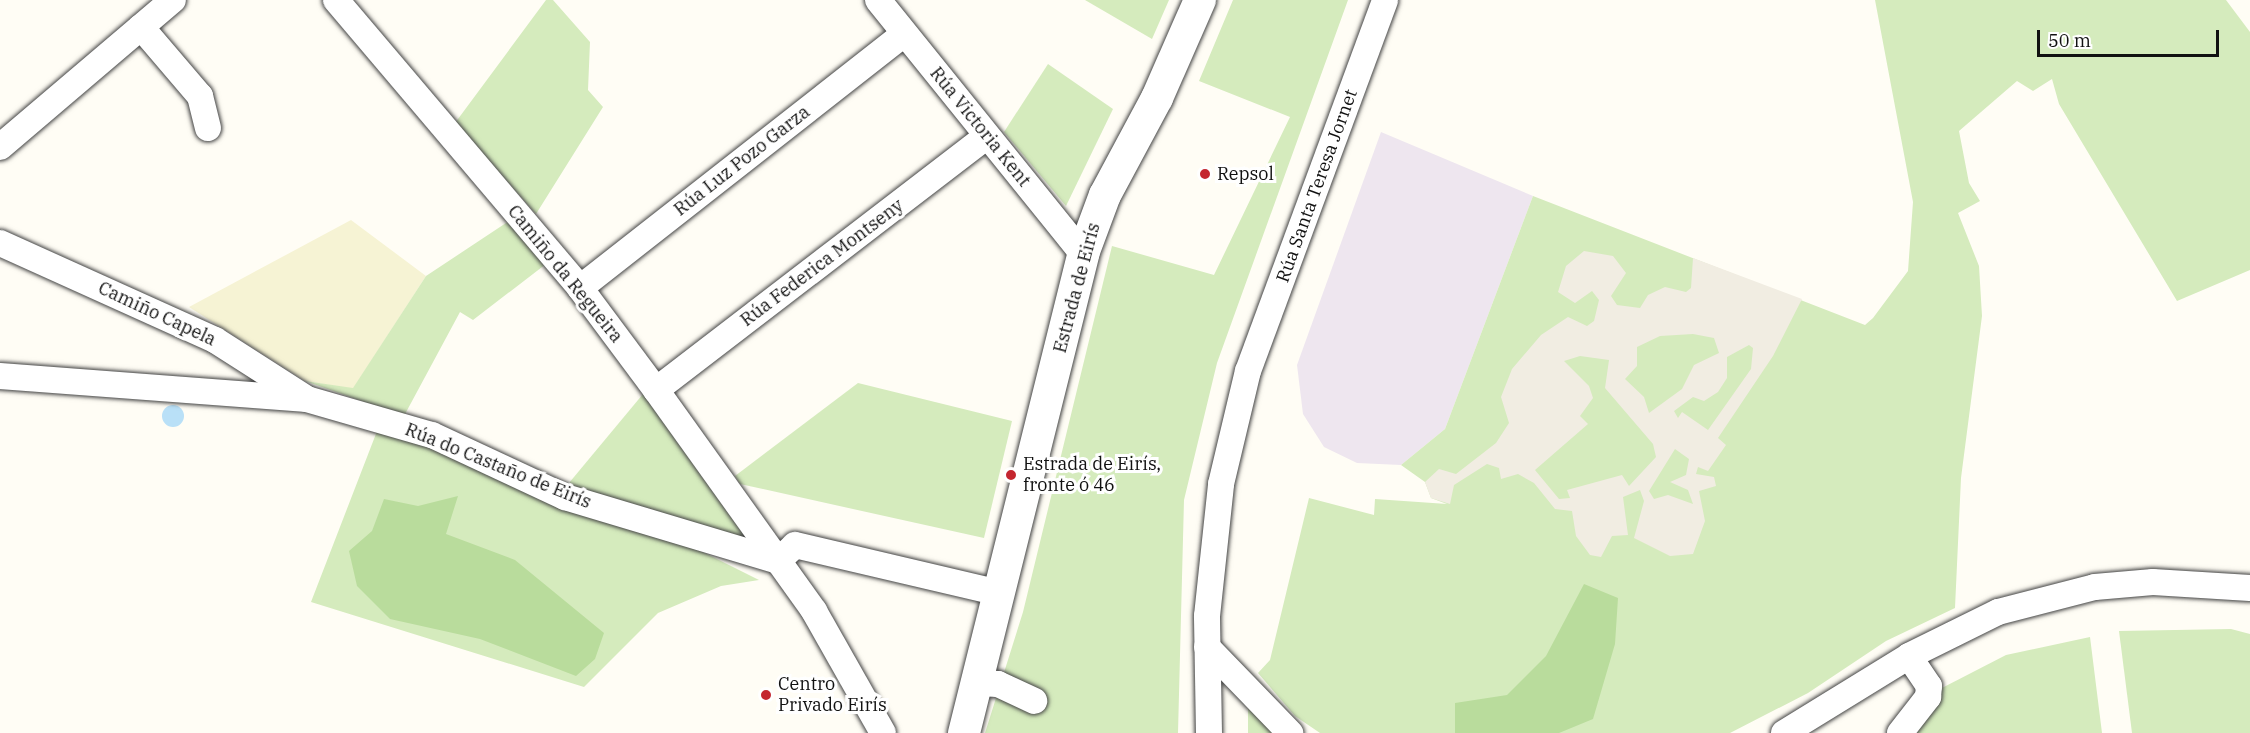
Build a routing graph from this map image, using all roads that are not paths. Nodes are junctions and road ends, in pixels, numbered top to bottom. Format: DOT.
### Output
graph roads {
  1 [pos="173,0"];
  2 [pos="336,0"];
  3 [pos="878,0"];
  4 [pos="1200,0"];
  5 [pos="1385,0"];
  6 [pos="141,27"];
  7 [pos="904,34"];
  8 [pos="208,128"];
  9 [pos="987,136"];
  10 [pos="0,147"];
  11 [pos="0,243"];
  12 [pos="1083,254"];
  13 [pos="580,288"];
  14 [pos="0,376"];
  15 [pos="656,390"];
  16 [pos="307,399"];
  17 [pos="778,561"];
  18 [pos="2250,588"];
  19 [pos="1000,593"];
  20 [pos="1207,647"];
  21 [pos="1909,656"];
  22 [pos="978,683"];
  23 [pos="1034,701"];
  24 [pos="883,733"];
  25 [pos="964,733"];
  26 [pos="1209,733"];
  27 [pos="1290,733"];
  28 [pos="1784,733"];
  29 [pos="1900,733"];
  1 -- 6 [label="street"];
  2 -- 13 [label="street, Camiño da Regueira"];
  3 -- 7 [label="street, Rúa Victoria Kent"];
  4 -- 12 [label="street, Estrada de Eirís"];
  5 -- 20 [label="street, Rúa Santa Teresa Jornet"];
  6 -- 8 [label="street"];
  6 -- 10 [label="street"];
  7 -- 9 [label="street, Rúa Victoria Kent"];
  7 -- 13 [label="street, Rúa Luz Pozo Garza"];
  9 -- 12 [label="street, Rúa Victoria Kent"];
  9 -- 15 [label="street, Rúa Federica Montseny"];
  11 -- 16 [label="street, Camiño Capela"];
  12 -- 19 [label="street, Estrada de Eirís"];
  13 -- 15 [label="street, Camiño da Regueira"];
  14 -- 16 [label="street, Rúa do Castaño de Eirís"];
  15 -- 17 [label="street, Camiño da Regueira"];
  16 -- 17 [label="street, Rúa do Castaño de Eirís"];
  17 -- 19 [label="street"];
  17 -- 24 [label="street, Camiño da Regueira"];
  18 -- 21 [label="street"];
  19 -- 22 [label="street, Estrada de Eirís"];
  20 -- 26 [label="street, Rúa Santa Teresa Jornet"];
  20 -- 27 [label="street"];
  21 -- 28 [label="street"];
  21 -- 29 [label="street"];
  22 -- 23 [label="street"];
  22 -- 25 [label="street, Estrada de Eirís"];
}
